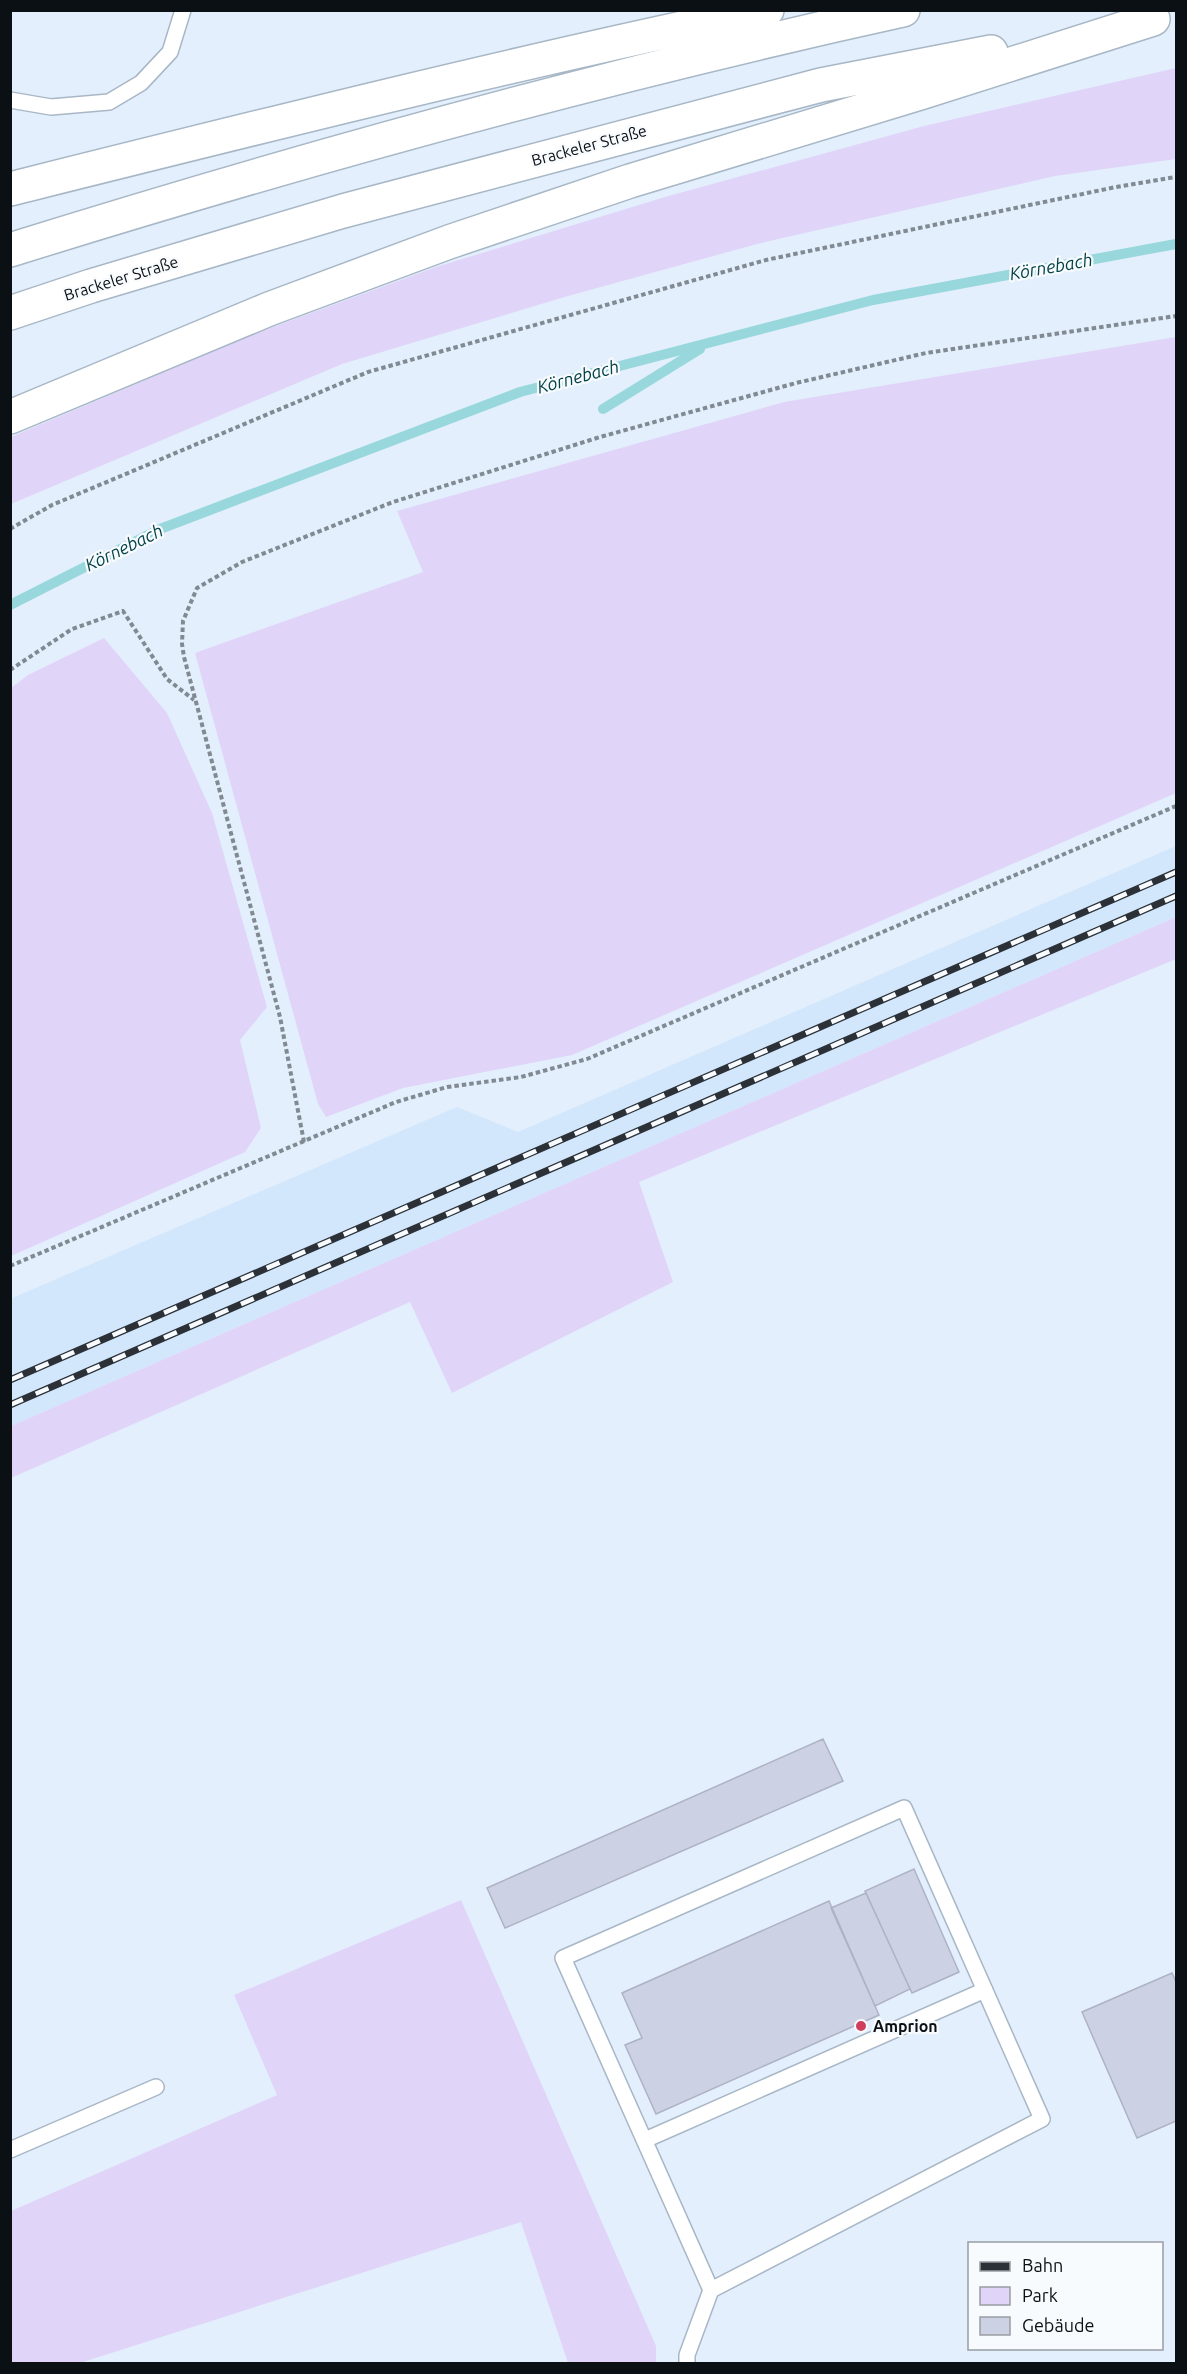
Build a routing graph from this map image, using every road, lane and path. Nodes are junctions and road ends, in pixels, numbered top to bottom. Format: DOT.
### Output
graph roads {
  1 [pos="183,10"];
  2 [pos="767,10"];
  3 [pos="903,10"];
  4 [pos="1165,17"];
  5 [pos="10,100"];
  6 [pos="1176,177"];
  7 [pos="10,189"];
  8 [pos="10,250"];
  9 [pos="10,313"];
  10 [pos="1176,316"];
  11 [pos="10,417"];
  12 [pos="10,530"];
  13 [pos="10,670"];
  14 [pos="194,700"];
  15 [pos="1176,806"];
  16 [pos="304,1142"];
  17 [pos="10,1266"];
  18 [pos="985,1990"];
  19 [pos="156,2087"];
  20 [pos="645,2140"];
  21 [pos="10,2150"];
  22 [pos="711,2290"];
  23 [pos="687,2364"];
  1 -- 5 [label="lane"];
  2 -- 7 [label="highway"];
  3 -- 8 [label="highway"];
  4 -- 9 [label="highway, Brackeler Straße"];
  4 -- 11 [label="highway"];
  6 -- 12 [label="path"];
  10 -- 14 [label="path"];
  13 -- 14 [label="path"];
  14 -- 16 [label="path"];
  15 -- 16 [label="path"];
  16 -- 17 [label="path"];
  18 -- 20 [label="lane"];
  18 -- 20 [label="lane"];
  18 -- 22 [label="lane"];
  19 -- 21 [label="lane"];
  20 -- 22 [label="lane"];
  22 -- 23 [label="lane"];
}
